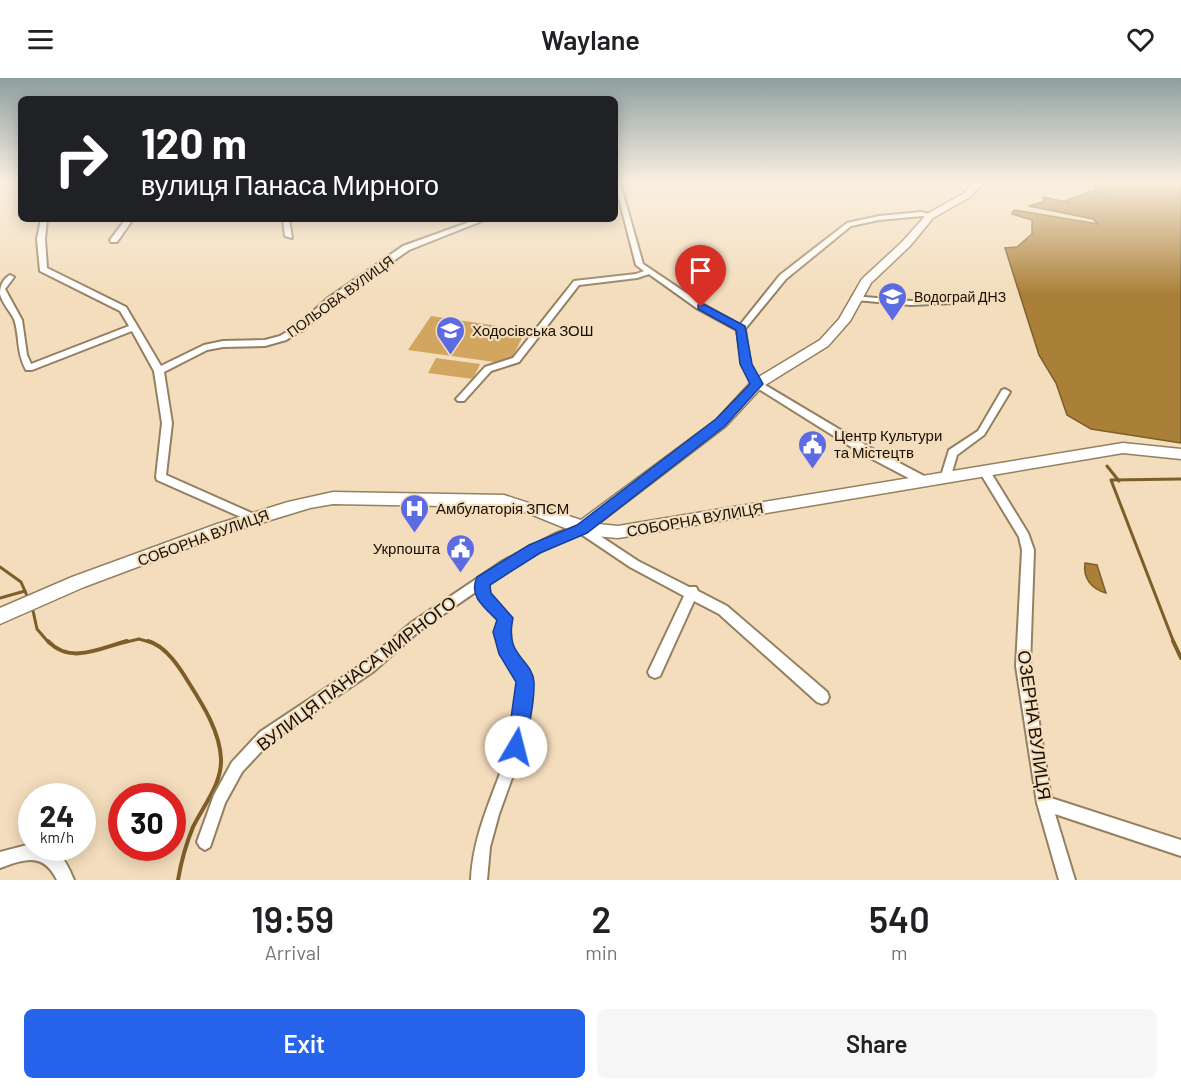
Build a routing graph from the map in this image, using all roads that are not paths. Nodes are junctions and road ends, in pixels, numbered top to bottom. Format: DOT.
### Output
graph roads {
  1 [pos="629,220"];
  2 [pos="867,220"];
  3 [pos="926,220"];
  4 [pos="44,222"];
  5 [pos="128,222"];
  6 [pos="286,222"];
  7 [pos="475,222"];
  8 [pos="289,237"];
  9 [pos="114,240"];
  10 [pos="648,272"];
  11 [pos="10,278"];
  12 [pos="856,298"];
  13 [pos="954,300"];
  14 [pos="134,327"];
  15 [pos="741,329"];
  16 [pos="159,371"];
  17 [pos="757,384"];
  18 [pos="1005,392"];
  19 [pos="461,399"];
  20 [pos="1181,454"];
  21 [pos="984,471"];
  22 [pos="946,476"];
  23 [pos="922,480"];
  24 [pos="252,518"];
  25 [pos="582,529"];
  26 [pos="483,581"];
  27 [pos="692,591"];
  28 [pos="3,615"];
  29 [pos="656,672"];
  30 [pos="822,697"];
  31 [pos="1044,803"];
  32 [pos="205,842"];
  33 [pos="1181,848"];
  34 [pos="0,860"];
  35 [pos="66,880"];
  36 [pos="479,880"];
  37 [pos="1067,880"];
  1 -- 10 [label="street"];
  2 -- 15 [label="street"];
  3 -- 12 [label="street"];
  4 -- 14 [label="street"];
  5 -- 9 [label="street"];
  6 -- 8 [label="street"];
  7 -- 16 [label="street, ПОЛЬОВА ВУЛИЦЯ"];
  10 -- 15 [label="street"];
  10 -- 19 [label="street"];
  11 -- 14 [label="street"];
  12 -- 13 [label="street"];
  12 -- 17 [label="street"];
  14 -- 16 [label="street"];
  15 -- 17 [label="street"];
  16 -- 24 [label="street"];
  17 -- 23 [label="street"];
  17 -- 25 [label="street"];
  18 -- 22 [label="street"];
  20 -- 21 [label="street, СОБОРНА ВУЛИЦЯ"];
  21 -- 22 [label="street, СОБОРНА ВУЛИЦЯ"];
  21 -- 31 [label="street, ОЗЕРНА ВУЛИЦЯ"];
  22 -- 23 [label="street, СОБОРНА ВУЛИЦЯ"];
  23 -- 25 [label="street, СОБОРНА ВУЛИЦЯ"];
  24 -- 25 [label="street, СОБОРНА ВУЛИЦЯ"];
  24 -- 28 [label="street, СОБОРНА ВУЛИЦЯ"];
  25 -- 26 [label="street, ВУЛИЦЯ ПАНАСА МИРНОГО"];
  25 -- 27 [label="street"];
  26 -- 32 [label="street, ВУЛИЦЯ ПАНАСА МИРНОГО"];
  26 -- 36 [label="street"];
  27 -- 29 [label="street"];
  27 -- 30 [label="street"];
  31 -- 33 [label="street"];
  31 -- 37 [label="street, ОЗЕРНА ВУЛИЦЯ"];
  34 -- 35 [label="street"];
}
